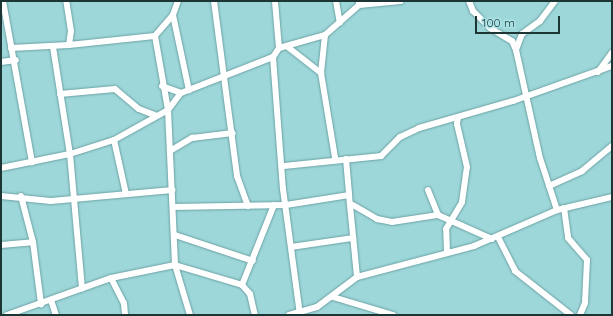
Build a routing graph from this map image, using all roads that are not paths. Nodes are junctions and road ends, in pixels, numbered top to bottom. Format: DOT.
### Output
graph roads {
  1 [pos="3,1"];
  2 [pos="66,1"];
  3 [pos="178,1"];
  4 [pos="214,1"];
  5 [pos="275,1"];
  6 [pos="336,1"];
  7 [pos="401,1"];
  8 [pos="469,1"];
  9 [pos="555,1"];
  10 [pos="359,3"];
  11 [pos="393,3"];
  12 [pos="173,15"];
  13 [pos="340,23"];
  14 [pos="325,35"];
  15 [pos="156,36"];
  16 [pos="68,45"];
  17 [pos="53,47"];
  18 [pos="11,48"];
  19 [pos="279,48"];
  20 [pos="289,48"];
  21 [pos="516,50"];
  22 [pos="612,53"];
  23 [pos="273,57"];
  24 [pos="16,60"];
  25 [pos="1,62"];
  26 [pos="612,66"];
  27 [pos="321,73"];
  28 [pos="597,73"];
  29 [pos="225,78"];
  30 [pos="162,86"];
  31 [pos="189,90"];
  32 [pos="181,93"];
  33 [pos="60,94"];
  34 [pos="527,94"];
  35 [pos="168,110"];
  36 [pos="155,115"];
  37 [pos="458,117"];
  38 [pos="233,133"];
  39 [pos="114,140"];
  40 [pos="612,146"];
  41 [pos="170,151"];
  42 [pos="70,154"];
  43 [pos="335,158"];
  44 [pos="346,158"];
  45 [pos="32,162"];
  46 [pos="284,166"];
  47 [pos="1,168"];
  48 [pos="549,186"];
  49 [pos="173,190"];
  50 [pos="428,190"];
  51 [pos="126,194"];
  52 [pos="349,195"];
  53 [pos="1,196"];
  54 [pos="21,196"];
  55 [pos="612,197"];
  56 [pos="73,199"];
  57 [pos="274,205"];
  58 [pos="286,205"];
  59 [pos="353,205"];
  60 [pos="248,206"];
  61 [pos="173,207"];
  62 [pos="564,208"];
  63 [pos="557,210"];
  64 [pos="438,215"];
  65 [pos="452,219"];
  66 [pos="175,235"];
  67 [pos="353,238"];
  68 [pos="495,238"];
  69 [pos="33,242"];
  70 [pos="1,245"];
  71 [pos="291,247"];
  72 [pos="447,252"];
  73 [pos="253,261"];
  74 [pos="174,265"];
  75 [pos="357,277"];
  76 [pos="111,278"];
  77 [pos="242,285"];
  78 [pos="82,288"];
  79 [pos="333,297"];
  80 [pos="51,300"];
  81 [pos="41,304"];
  82 [pos="300,314"];
  83 [pos="7,315"];
  84 [pos="56,315"];
  85 [pos="125,315"];
  86 [pos="190,315"];
  87 [pos="255,315"];
  88 [pos="289,315"];
  89 [pos="391,315"];
  90 [pos="571,315"];
  91 [pos="580,315"];
  1 -- 18 [label="street"];
  2 -- 16 [label="street"];
  3 -- 12 [label="street"];
  4 -- 29 [label="street"];
  5 -- 19 [label="street"];
  6 -- 13 [label="street"];
  7 -- 11 [label="street"];
  8 -- 21 [label="street"];
  9 -- 21 [label="street"];
  10 -- 11 [label="street"];
  10 -- 13 [label="street"];
  12 -- 15 [label="street"];
  12 -- 31 [label="street"];
  13 -- 14 [label="street"];
  14 -- 20 [label="street"];
  14 -- 27 [label="street"];
  15 -- 16 [label="street"];
  15 -- 30 [label="street"];
  16 -- 17 [label="street"];
  17 -- 18 [label="street"];
  17 -- 33 [label="street"];
  18 -- 24 [label="street"];
  19 -- 20 [label="street"];
  19 -- 23 [label="street"];
  20 -- 27 [label="street"];
  21 -- 34 [label="street"];
  22 -- 28 [label="street"];
  23 -- 29 [label="street"];
  23 -- 46 [label="street"];
  24 -- 25 [label="street"];
  24 -- 45 [label="street"];
  26 -- 28 [label="street"];
  27 -- 43 [label="street"];
  28 -- 34 [label="street"];
  29 -- 31 [label="street"];
  29 -- 38 [label="street"];
  30 -- 32 [label="street"];
  30 -- 35 [label="street"];
  31 -- 32 [label="street"];
  32 -- 35 [label="street"];
  33 -- 36 [label="street"];
  33 -- 42 [label="street"];
  34 -- 37 [label="street"];
  34 -- 48 [label="street"];
  35 -- 36 [label="street"];
  35 -- 41 [label="street"];
  36 -- 39 [label="street"];
  37 -- 44 [label="street"];
  37 -- 65 [label="street"];
  38 -- 41 [label="street"];
  38 -- 60 [label="street"];
  39 -- 42 [label="street"];
  39 -- 51 [label="street"];
  40 -- 48 [label="street"];
  41 -- 49 [label="street"];
  42 -- 45 [label="street"];
  42 -- 56 [label="street"];
  43 -- 44 [label="street"];
  43 -- 46 [label="street"];
  44 -- 52 [label="street"];
  45 -- 47 [label="street"];
  46 -- 58 [label="street"];
  48 -- 63 [label="street"];
  49 -- 51 [label="street"];
  49 -- 61 [label="street"];
  50 -- 64 [label="street"];
  51 -- 56 [label="street"];
  52 -- 58 [label="street"];
  52 -- 59 [label="street"];
  53 -- 54 [label="street"];
  54 -- 56 [label="street"];
  54 -- 69 [label="street"];
  55 -- 62 [label="street"];
  56 -- 78 [label="street"];
  57 -- 58 [label="street"];
  57 -- 60 [label="street"];
  57 -- 73 [label="street"];
  58 -- 71 [label="street"];
  59 -- 64 [label="street"];
  59 -- 67 [label="street"];
  60 -- 61 [label="street"];
  61 -- 66 [label="street"];
  62 -- 63 [label="street"];
  62 -- 91 [label="street"];
  63 -- 68 [label="street"];
  64 -- 65 [label="street"];
  65 -- 68 [label="street"];
  65 -- 72 [label="street"];
  66 -- 73 [label="street"];
  66 -- 74 [label="street"];
  67 -- 71 [label="street"];
  67 -- 75 [label="street"];
  68 -- 72 [label="street"];
  68 -- 90 [label="street"];
  69 -- 70 [label="street"];
  69 -- 81 [label="street"];
  71 -- 82 [label="street"];
  72 -- 75 [label="street"];
  73 -- 77 [label="street"];
  74 -- 76 [label="street"];
  74 -- 77 [label="street"];
  74 -- 86 [label="street"];
  75 -- 79 [label="street"];
  76 -- 78 [label="street"];
  76 -- 85 [label="street"];
  77 -- 87 [label="street"];
  78 -- 80 [label="street"];
  79 -- 82 [label="street"];
  79 -- 89 [label="street"];
  80 -- 81 [label="street"];
  80 -- 84 [label="street"];
  81 -- 83 [label="street"];
  82 -- 88 [label="street"];
}
